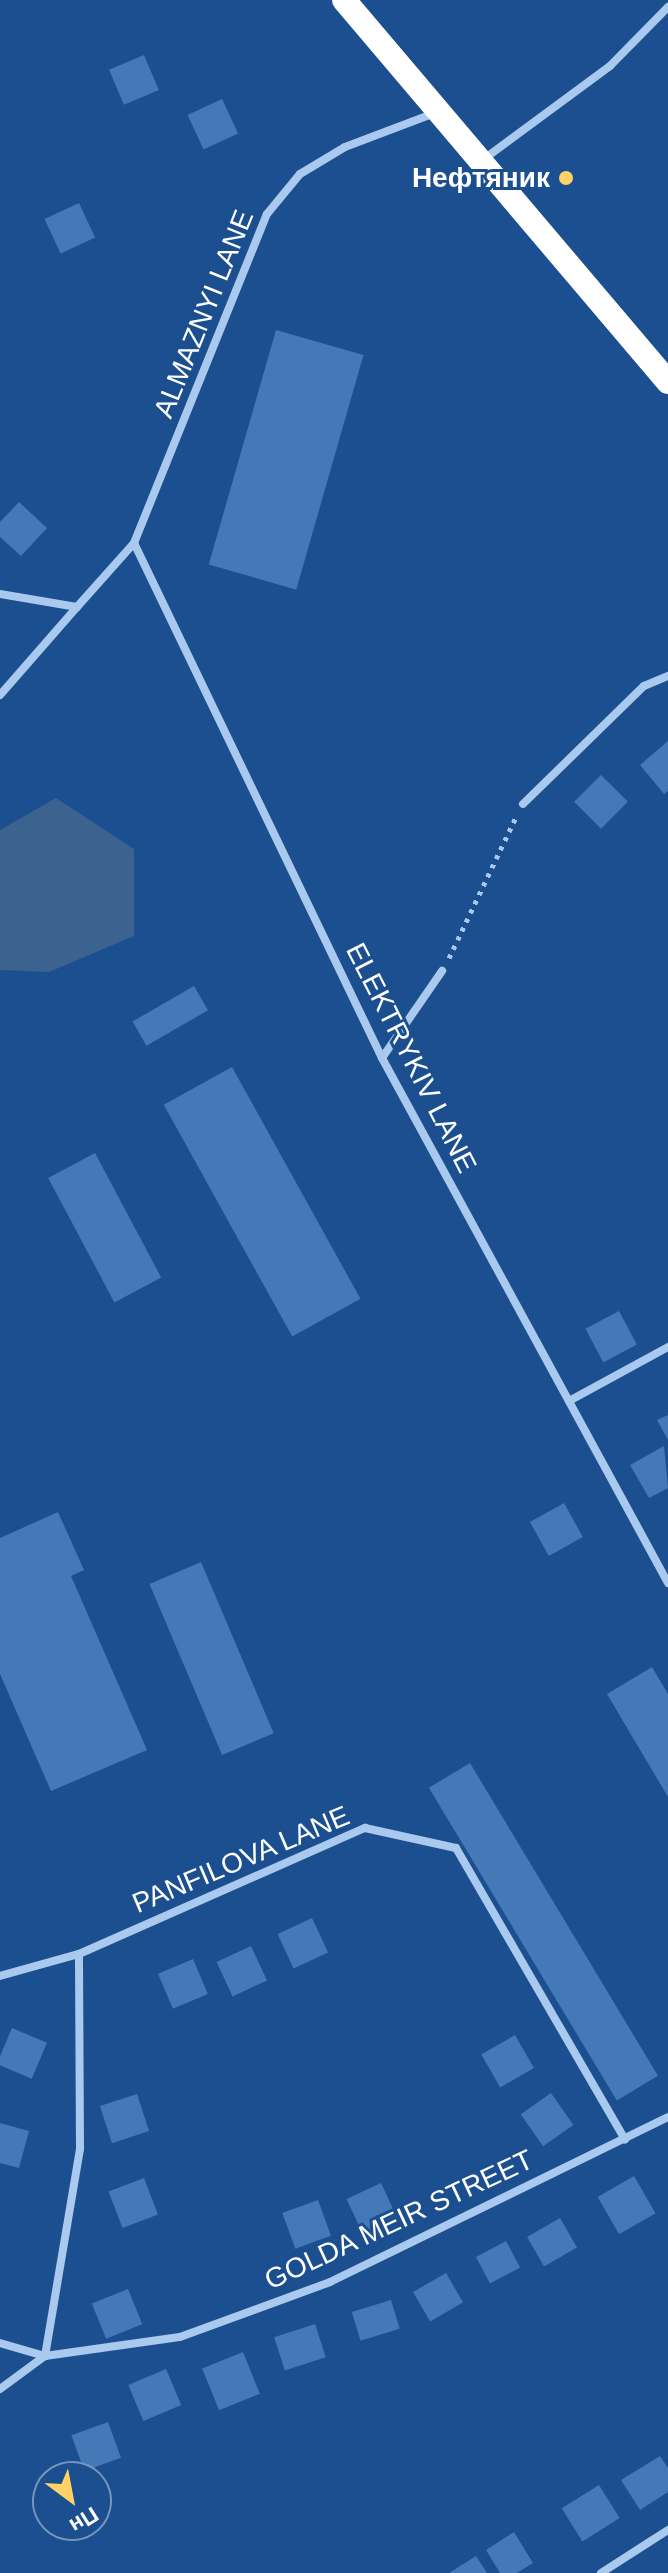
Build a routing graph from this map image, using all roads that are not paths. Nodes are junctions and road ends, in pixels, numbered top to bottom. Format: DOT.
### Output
graph roads {
  1 [pos="344,0"];
  2 [pos="668,7"];
  3 [pos="441,111"];
  4 [pos="483,160"];
  5 [pos="668,382"];
  6 [pos="134,543"];
  7 [pos="0,594"];
  8 [pos="77,607"];
  9 [pos="668,676"];
  10 [pos="0,695"];
  11 [pos="523,804"];
  12 [pos="442,971"];
  13 [pos="382,1058"];
  14 [pos="668,1347"];
  15 [pos="569,1401"];
  16 [pos="668,1583"];
  17 [pos="79,1954"];
  18 [pos="0,1976"];
  19 [pos="668,2117"];
  20 [pos="625,2139"];
  21 [pos="0,2343"];
  22 [pos="45,2356"];
  23 [pos="0,2389"];
  24 [pos="668,2530"];
  25 [pos="601,2573"];
  1 -- 3 [label="highway"];
  2 -- 4 [label="street"];
  3 -- 4 [label="highway"];
  3 -- 6 [label="street, ALMAZNYI LANE"];
  4 -- 5 [label="highway"];
  6 -- 8 [label="street, ALMAZNYI LANE"];
  6 -- 13 [label="street, ELEKTRYKIV LANE"];
  7 -- 8 [label="street"];
  8 -- 10 [label="street, ALMAZNYI LANE"];
  9 -- 11 [label="street"];
  12 -- 13 [label="street"];
  13 -- 15 [label="street, ELEKTRYKIV LANE"];
  14 -- 15 [label="street"];
  15 -- 16 [label="street, ELEKTRYKIV LANE"];
  17 -- 18 [label="street, PANFILOVA LANE"];
  17 -- 20 [label="street, PANFILOVA LANE"];
  17 -- 22 [label="street"];
  19 -- 20 [label="street, GOLDA MEIR STREET"];
  20 -- 22 [label="street, GOLDA MEIR STREET"];
  21 -- 22 [label="street, GOLDA MEIR STREET"];
  22 -- 23 [label="street, GOLDA MEIR STREET"];
  24 -- 25 [label="street"];
}
